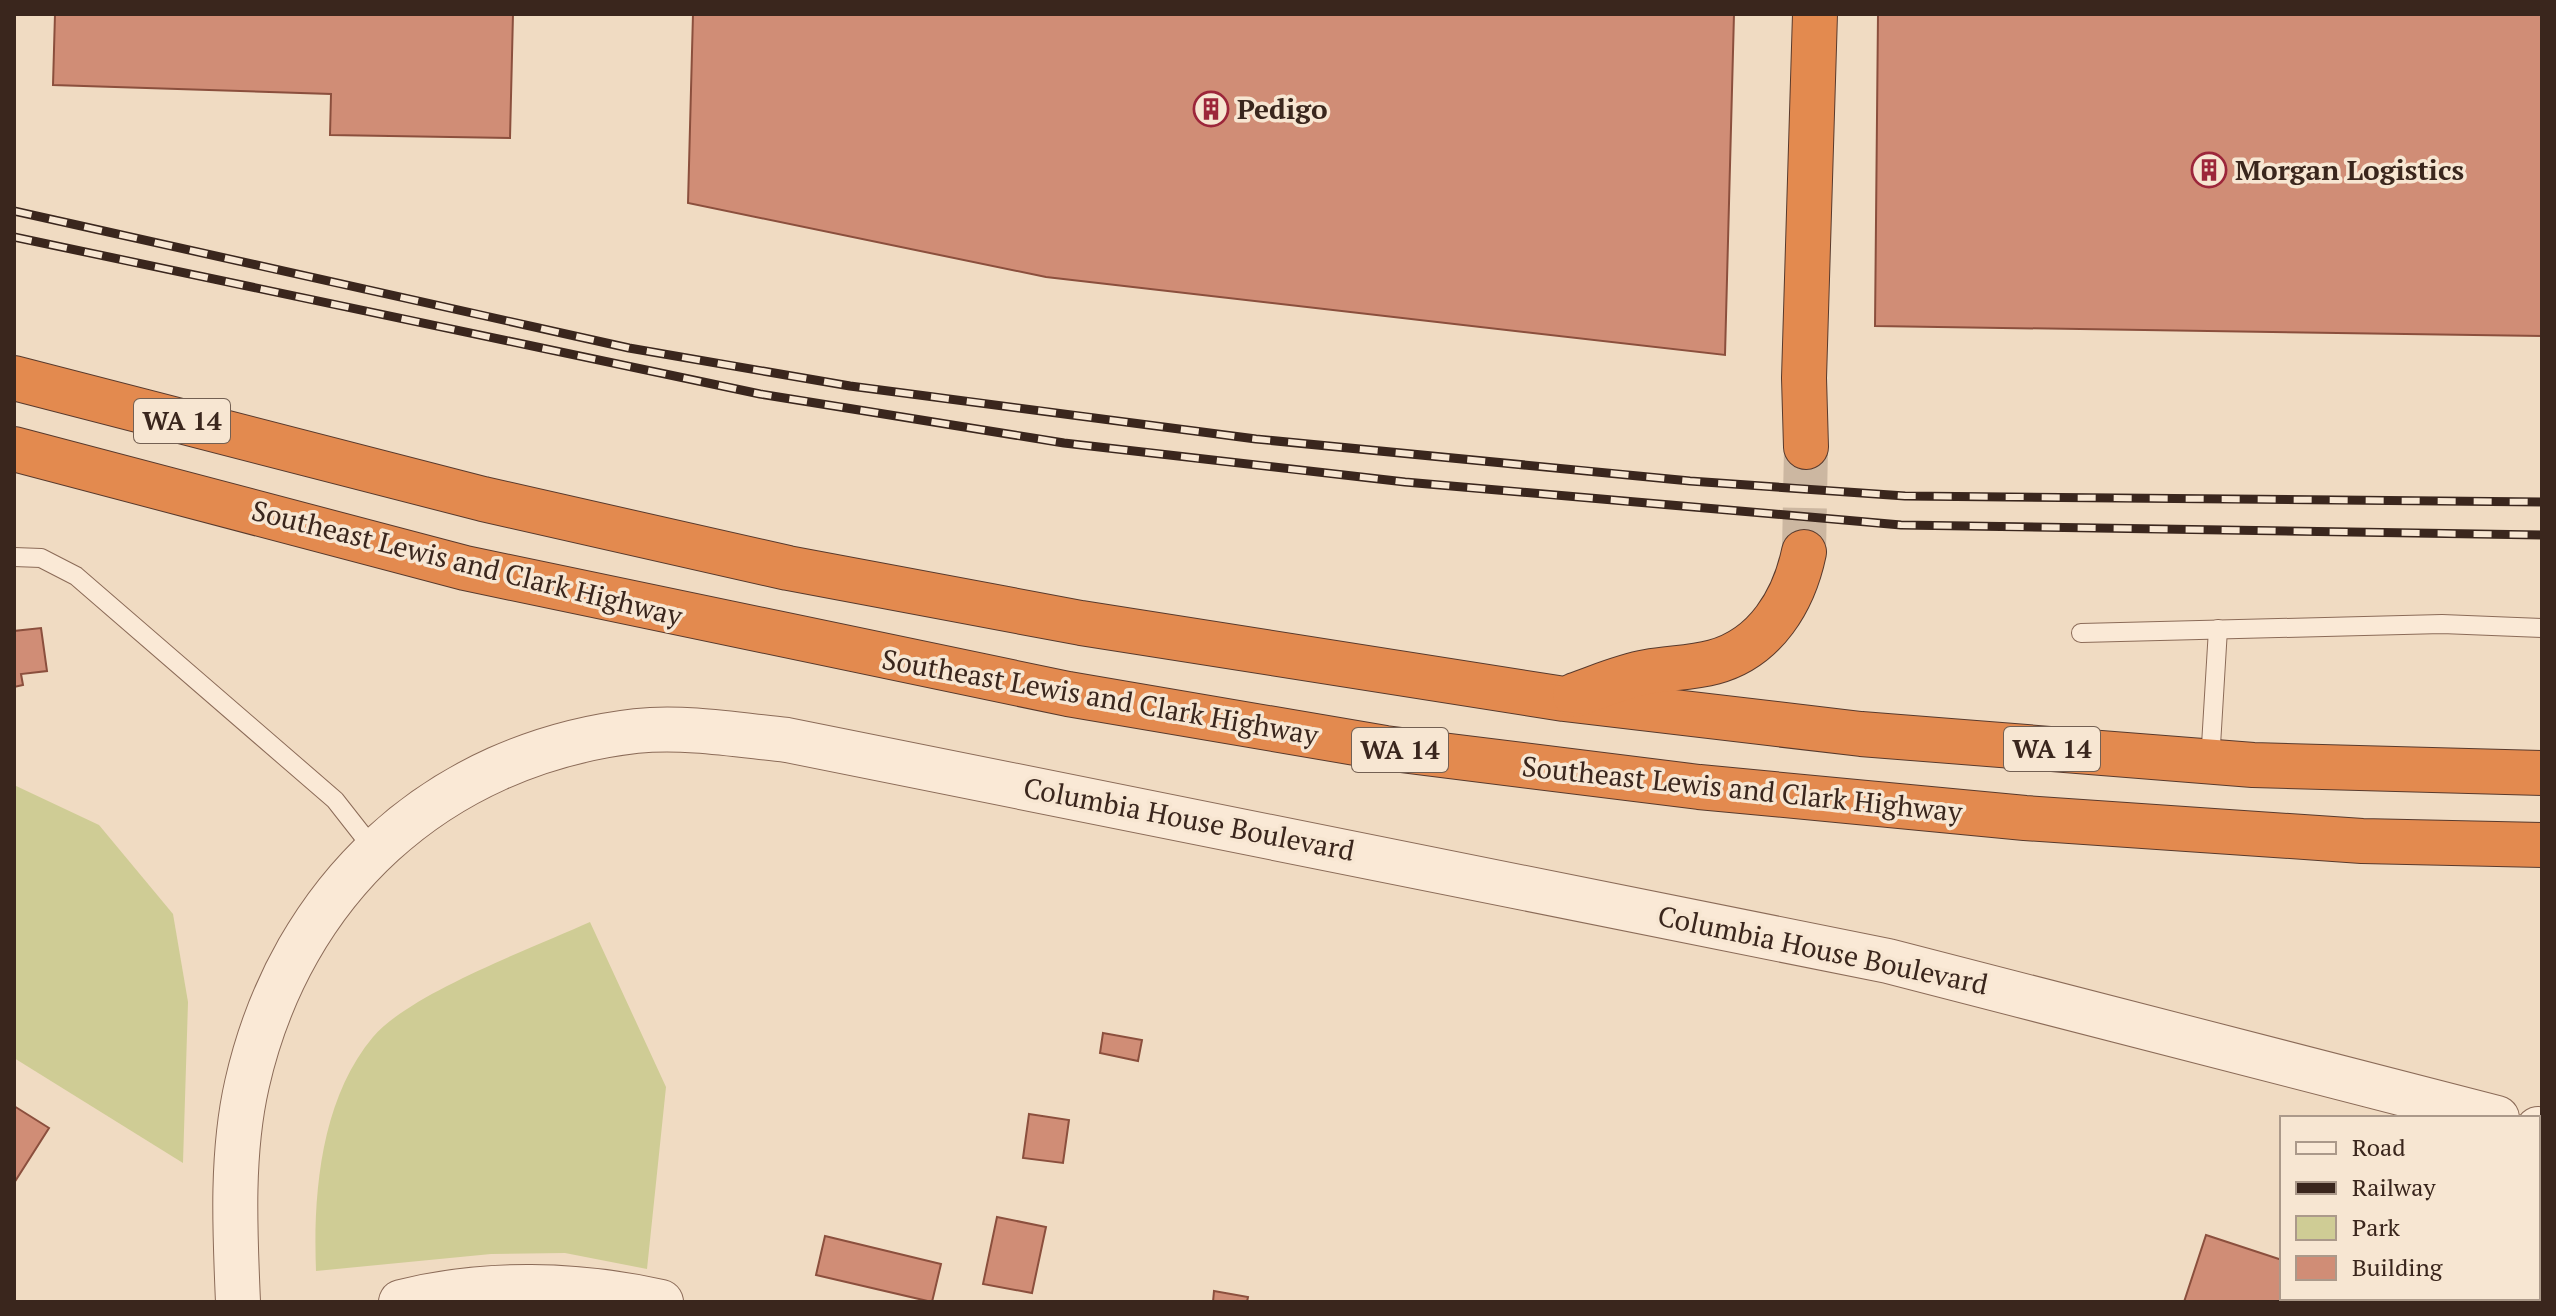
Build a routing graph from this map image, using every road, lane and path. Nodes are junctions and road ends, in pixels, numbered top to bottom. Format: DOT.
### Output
graph roads {
  1 [pos="1815,14"];
  2 [pos="14,378"];
  3 [pos="1806,447"];
  4 [pos="14,449"];
  5 [pos="1804,552"];
  6 [pos="14,557"];
  7 [pos="2542,628"];
  8 [pos="2218,629"];
  9 [pos="2081,633"];
  10 [pos="1564,699"];
  11 [pos="2210,762"];
  12 [pos="2542,773"];
  13 [pos="2542,845"];
  14 [pos="375,851"];
  15 [pos="2489,1116"];
  16 [pos="238,1302"];
  17 [pos="401,1302"];
  18 [pos="661,1302"];
  1 -- 3 [label="highway"];
  2 -- 10 [label="highway, WA 14"];
  4 -- 13 [label="highway, Southeast Lewis and Clark Highway / WA 14"];
  5 -- 10 [label="highway"];
  6 -- 14 [label="lane"];
  7 -- 8 [label="lane"];
  8 -- 9 [label="lane"];
  8 -- 11 [label="lane"];
  10 -- 11 [label="highway, WA 14"];
  11 -- 12 [label="highway, WA 14"];
  14 -- 15 [label="street, Columbia House Boulevard"];
  14 -- 16 [label="street, Columbia House Boulevard"];
  17 -- 18 [label="street"];
}
